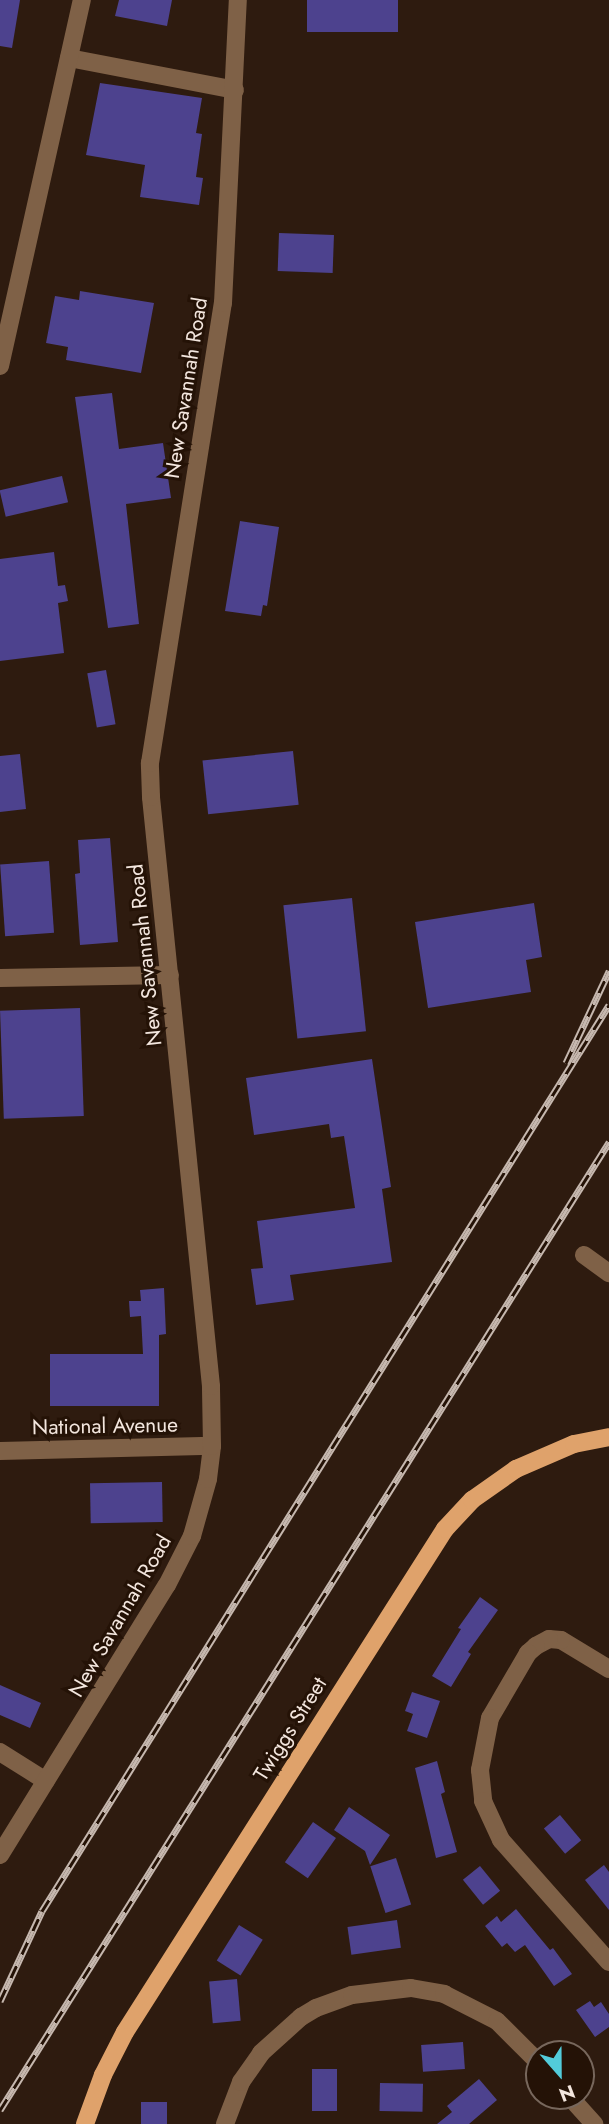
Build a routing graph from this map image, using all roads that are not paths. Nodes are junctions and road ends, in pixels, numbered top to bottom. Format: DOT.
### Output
graph roads {
  1 [pos="82,0"];
  2 [pos="238,0"];
  3 [pos="69,58"];
  4 [pos="235,90"];
  5 [pos="0,366"];
  6 [pos="170,975"];
  7 [pos="0,978"];
  8 [pos="584,1255"];
  9 [pos="609,1273"];
  10 [pos="609,1437"];
  11 [pos="212,1446"];
  12 [pos="0,1451"];
  13 [pos="609,1669"];
  14 [pos="0,1752"];
  15 [pos="46,1781"];
  16 [pos="0,1855"];
  17 [pos="609,1962"];
  18 [pos="525,2049"];
  19 [pos="582,2110"];
  20 [pos="85,2124"];
  21 [pos="225,2124"];
  22 [pos="594,2124"];
  1 -- 3 [label="street"];
  2 -- 4 [label="street, New Savannah Road"];
  3 -- 4 [label="street"];
  3 -- 5 [label="street"];
  4 -- 6 [label="street, New Savannah Road"];
  6 -- 7 [label="street"];
  6 -- 11 [label="street, New Savannah Road"];
  8 -- 9 [label="street"];
  10 -- 20 [label="main road, Twiggs Street"];
  11 -- 12 [label="street, National Avenue"];
  11 -- 15 [label="street, New Savannah Road"];
  13 -- 17 [label="street"];
  14 -- 15 [label="street"];
  15 -- 16 [label="street, New Savannah Road"];
  18 -- 21 [label="street"];
  19 -- 22 [label="street"];
}
